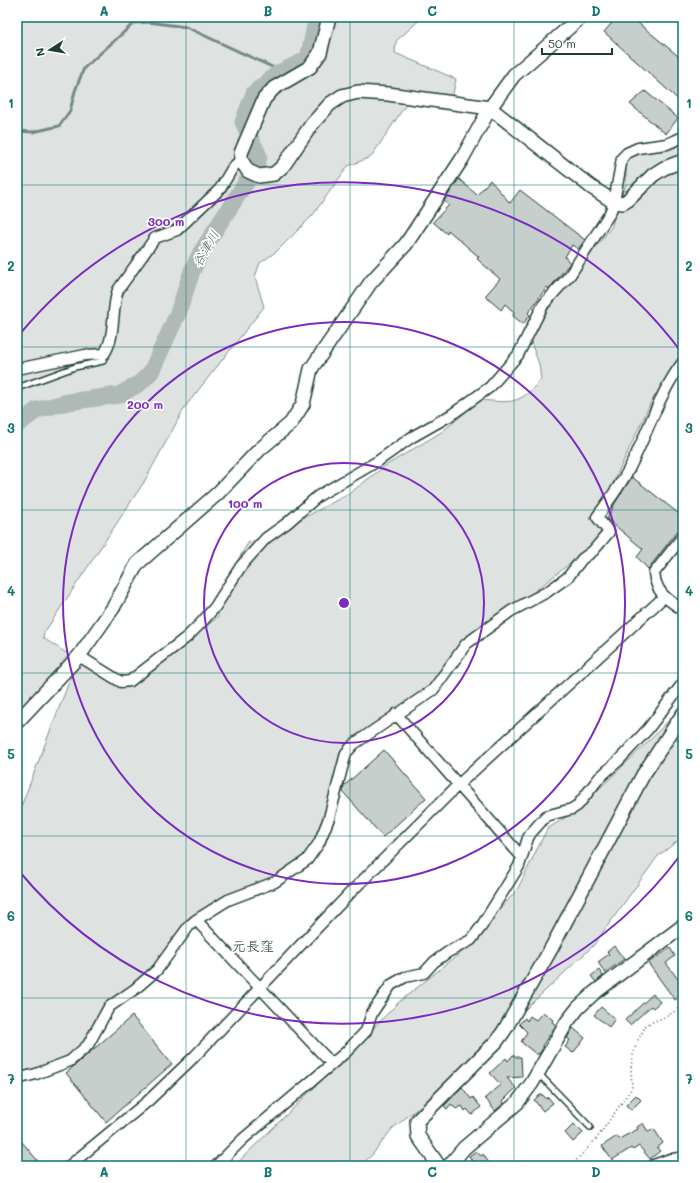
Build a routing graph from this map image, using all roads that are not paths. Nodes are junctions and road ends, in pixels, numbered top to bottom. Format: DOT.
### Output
graph roads {
  1 [pos="329,17"];
  2 [pos="581,17"];
  3 [pos="490,108"];
  4 [pos="683,137"];
  5 [pos="241,160"];
  6 [pos="683,161"];
  7 [pos="614,202"];
  8 [pos="104,354"];
  9 [pos="683,362"];
  10 [pos="17,369"];
  11 [pos="17,388"];
  12 [pos="683,536"];
  13 [pos="664,597"];
  14 [pos="683,610"];
  15 [pos="79,656"];
  16 [pos="683,684"];
  17 [pos="396,714"];
  18 [pos="683,714"];
  19 [pos="17,722"];
  20 [pos="458,785"];
  21 [pos="522,857"];
  22 [pos="196,920"];
  23 [pos="683,926"];
  24 [pos="260,986"];
  25 [pos="331,1063"];
  26 [pos="538,1073"];
  27 [pos="17,1079"];
  28 [pos="590,1128"];
  29 [pos="683,1159"];
  30 [pos="69,1166"];
  31 [pos="216,1166"];
  32 [pos="439,1166"];
  33 [pos="449,1166"];
  34 [pos="655,1166"];
  1 -- 5 [label="street"];
  2 -- 3 [label="street"];
  3 -- 5 [label="street"];
  3 -- 7 [label="street"];
  3 -- 15 [label="street"];
  4 -- 7 [label="street"];
  5 -- 8 [label="street"];
  6 -- 7 [label="street"];
  7 -- 15 [label="street"];
  8 -- 10 [label="street"];
  8 -- 11 [label="lane"];
  9 -- 17 [label="street"];
  12 -- 13 [label="street"];
  13 -- 14 [label="street"];
  13 -- 20 [label="street"];
  15 -- 19 [label="street"];
  16 -- 21 [label="street"];
  17 -- 20 [label="street"];
  17 -- 22 [label="street"];
  18 -- 32 [label="street"];
  20 -- 21 [label="street"];
  20 -- 24 [label="street"];
  21 -- 25 [label="street"];
  22 -- 24 [label="street"];
  22 -- 27 [label="street"];
  23 -- 26 [label="street"];
  24 -- 25 [label="street"];
  24 -- 30 [label="street"];
  25 -- 31 [label="street"];
  26 -- 28 [label="lane"];
  26 -- 33 [label="street"];
  29 -- 34 [label="street"];
}
